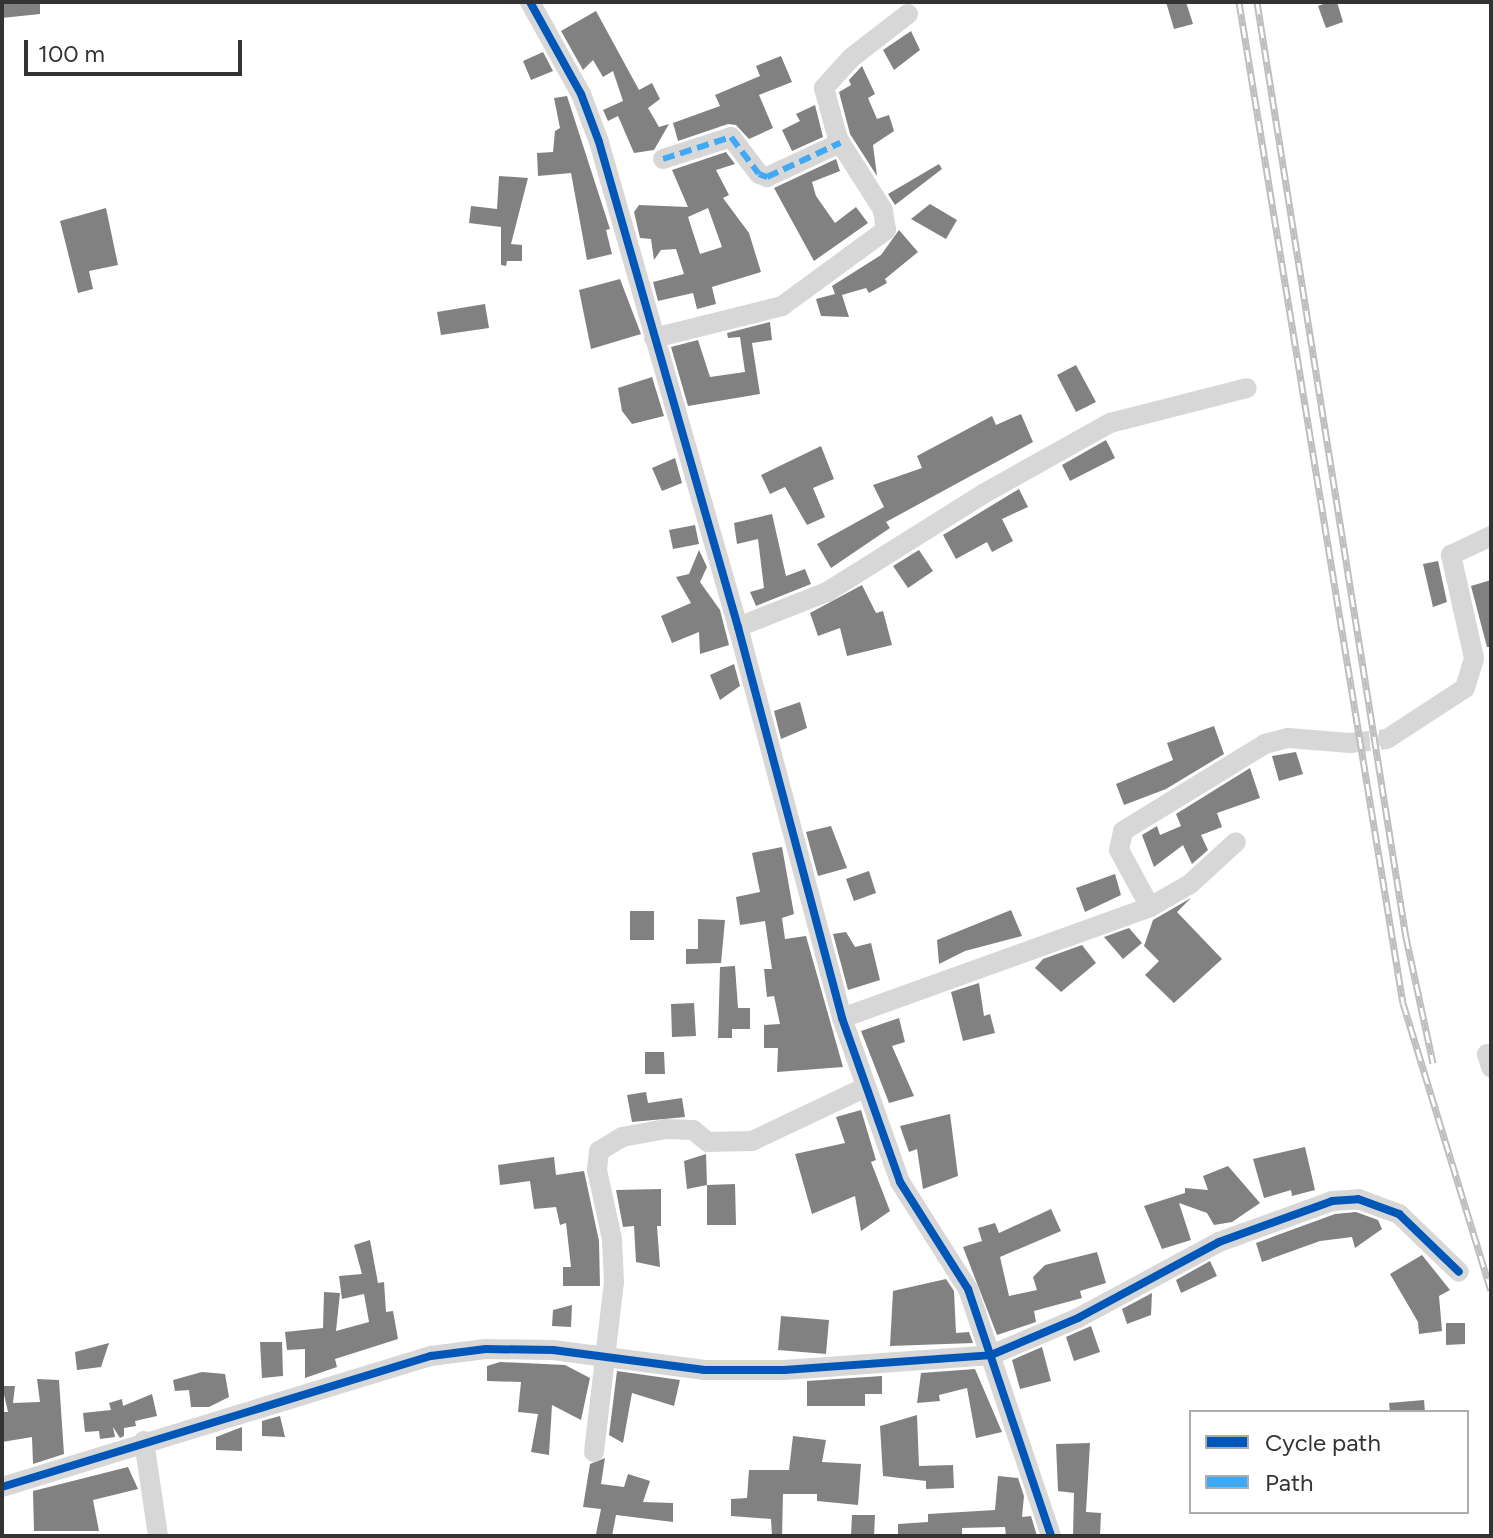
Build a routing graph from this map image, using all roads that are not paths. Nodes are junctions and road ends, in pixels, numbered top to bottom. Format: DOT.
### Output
graph roads {
  1 [pos="530,2"];
  2 [pos="908,14"];
  3 [pos="840,143"];
  4 [pos="663,159"];
  5 [pos="654,338"];
  6 [pos="1247,388"];
  7 [pos="1491,536"];
  8 [pos="738,627"];
  9 [pos="1387,739"];
  10 [pos="1350,743"];
  11 [pos="1236,842"];
  12 [pos="1150,907"];
  13 [pos="842,1018"];
  14 [pos="866,1087"];
  15 [pos="1459,1272"];
  16 [pos="991,1355"];
  17 [pos="607,1356"];
  18 [pos="144,1441"];
  19 [pos="594,1452"];
  20 [pos="2,1487"];
  21 [pos="158,1536"];
  22 [pos="1051,1536"];
  1 -- 5 [label="street"];
  2 -- 3 [label="street"];
  3 -- 4 [label="street"];
  3 -- 5 [label="street"];
  5 -- 8 [label="street"];
  6 -- 8 [label="street"];
  7 -- 9 [label="street"];
  8 -- 13 [label="street"];
  10 -- 12 [label="street"];
  11 -- 12 [label="street"];
  12 -- 13 [label="street"];
  13 -- 14 [label="street"];
  14 -- 16 [label="street"];
  14 -- 17 [label="street"];
  15 -- 16 [label="street"];
  16 -- 17 [label="street"];
  16 -- 22 [label="street"];
  17 -- 18 [label="street"];
  17 -- 19 [label="street"];
  18 -- 20 [label="street"];
  18 -- 21 [label="street"];
}
